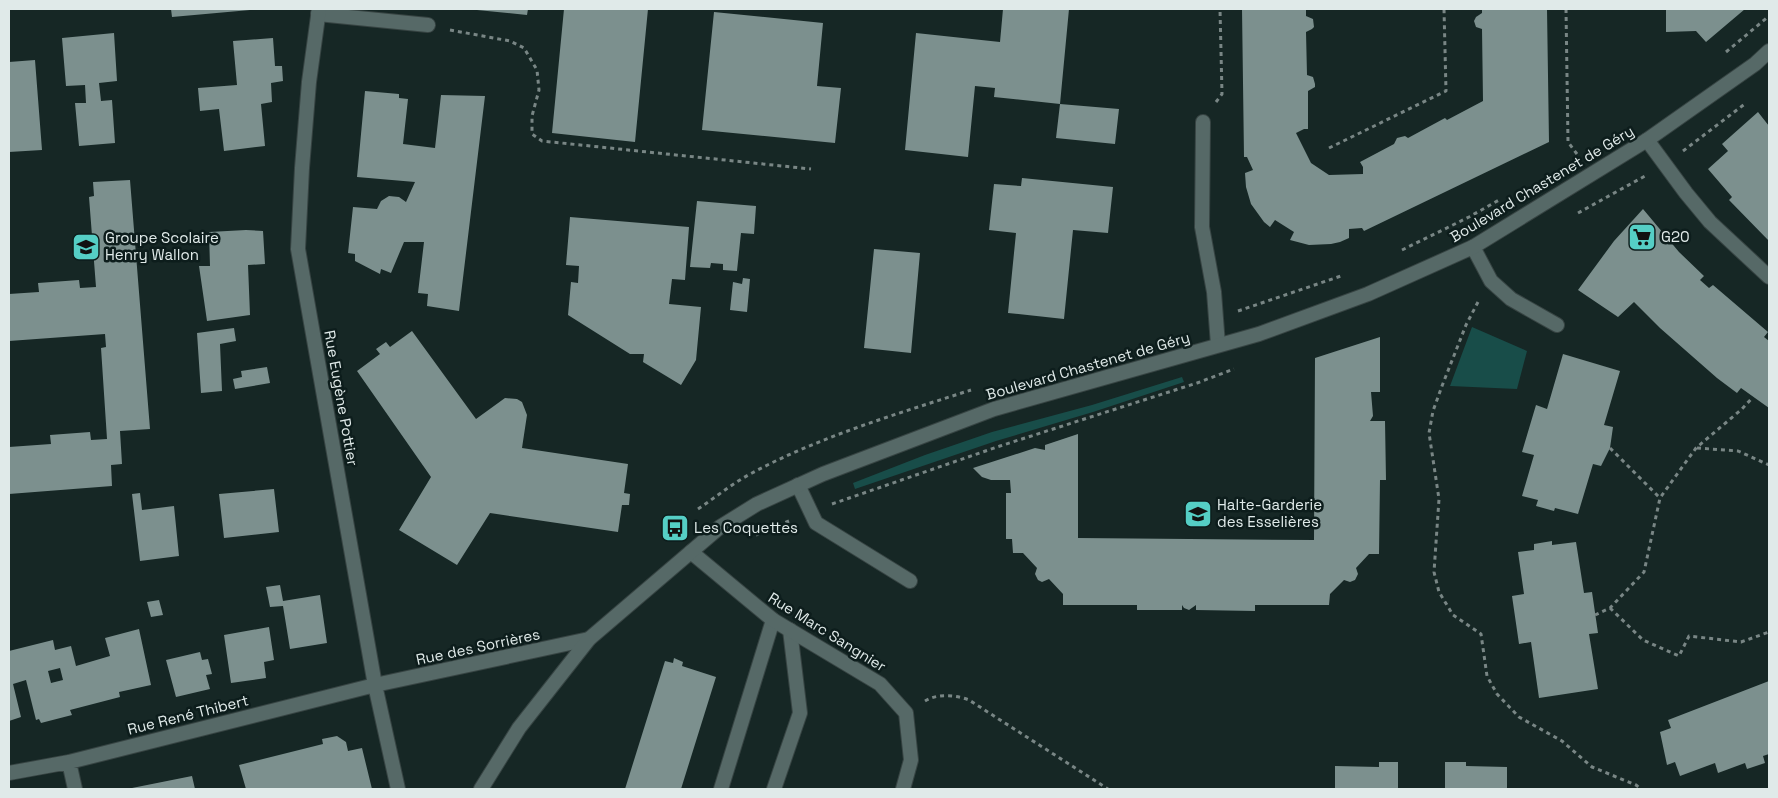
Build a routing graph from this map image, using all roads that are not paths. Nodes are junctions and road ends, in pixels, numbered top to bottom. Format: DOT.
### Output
graph roads {
  1 [pos="318,12"];
  2 [pos="428,25"];
  3 [pos="1769,51"];
  4 [pos="1203,122"];
  5 [pos="1647,140"];
  6 [pos="1473,247"];
  7 [pos="1769,277"];
  8 [pos="1557,325"];
  9 [pos="1218,346"];
  10 [pos="798,485"];
  11 [pos="690,552"];
  12 [pos="910,581"];
  13 [pos="773,620"];
  14 [pos="790,630"];
  15 [pos="588,639"];
  16 [pos="375,685"];
  17 [pos="69,762"];
  18 [pos="9,773"];
  19 [pos="76,789"];
  20 [pos="398,789"];
  21 [pos="481,789"];
  22 [pos="721,789"];
  23 [pos="774,789"];
  24 [pos="904,789"];
  1 -- 2 [label="street"];
  1 -- 16 [label="street, Rue Eugène Pottier"];
  3 -- 5 [label="street, Boulevard Chastenet de Géry"];
  4 -- 9 [label="street"];
  5 -- 6 [label="street, Boulevard Chastenet de Géry"];
  5 -- 7 [label="street"];
  6 -- 8 [label="street"];
  6 -- 9 [label="street, Boulevard Chastenet de Géry"];
  9 -- 10 [label="street, Boulevard Chastenet de Géry"];
  10 -- 11 [label="street, Boulevard Chastenet de Géry"];
  10 -- 12 [label="street"];
  11 -- 13 [label="street, Rue Marc Sangnier"];
  11 -- 15 [label="street, Boulevard Chastenet de Géry"];
  13 -- 14 [label="street, Rue Marc Sangnier"];
  13 -- 22 [label="street"];
  14 -- 23 [label="street"];
  14 -- 24 [label="street, Rue Marc Sangnier"];
  15 -- 16 [label="street, Rue des Sorrières"];
  15 -- 21 [label="street, Boulevard Chastenet de Géry"];
  16 -- 17 [label="street, Rue René Thibert"];
  16 -- 20 [label="street, Rue Eugène Pottier"];
  17 -- 18 [label="street, Rue René Thibert"];
  17 -- 19 [label="street"];
}
